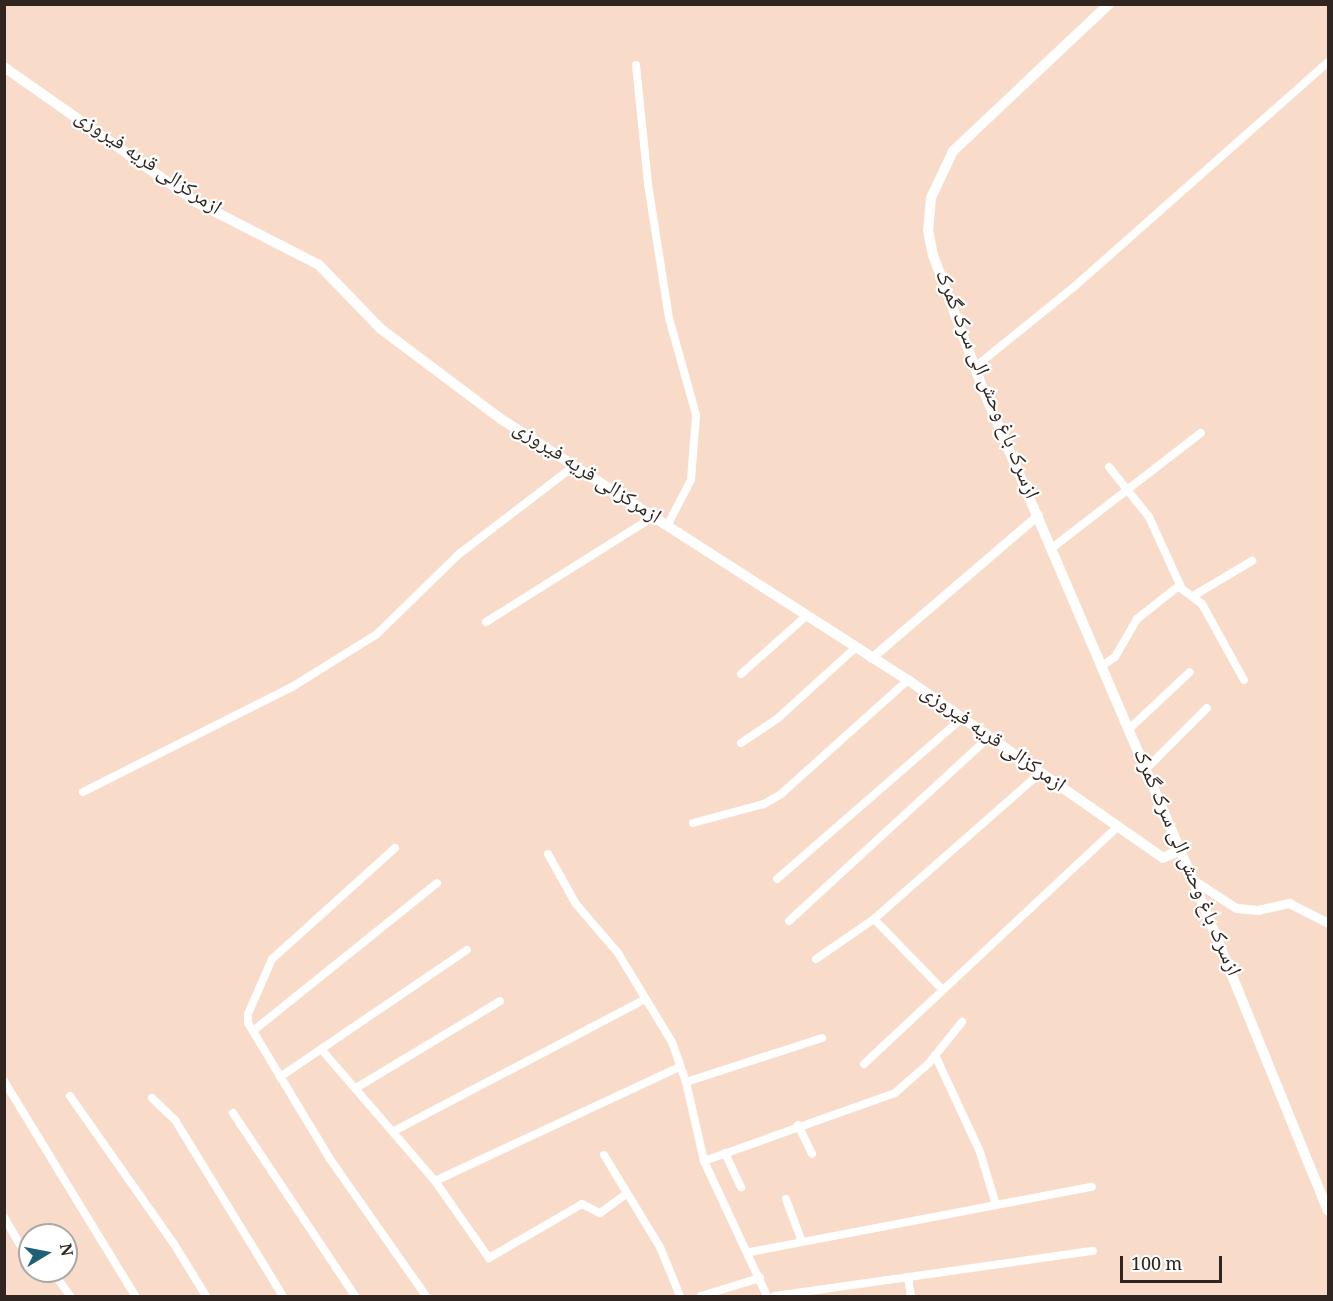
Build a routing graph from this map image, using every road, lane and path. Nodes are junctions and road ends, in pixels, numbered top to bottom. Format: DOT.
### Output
graph roads {
  1 [pos="1109,4"];
  2 [pos="1329,62"];
  3 [pos="636,64"];
  4 [pos="4,67"];
  5 [pos="975,367"];
  6 [pos="1201,433"];
  7 [pos="574,466"];
  8 [pos="1109,467"];
  9 [pos="1128,489"];
  10 [pos="1038,515"];
  11 [pos="653,517"];
  12 [pos="667,526"];
  13 [pos="1052,548"];
  14 [pos="1252,561"];
  15 [pos="1180,585"];
  16 [pos="1193,596"];
  17 [pos="806,616"];
  18 [pos="486,622"];
  19 [pos="855,648"];
  20 [pos="871,658"];
  21 [pos="1102,666"];
  22 [pos="1190,672"];
  23 [pos="741,674"];
  24 [pos="908,680"];
  25 [pos="1244,680"];
  26 [pos="1207,708"];
  27 [pos="962,718"];
  28 [pos="1129,729"];
  29 [pos="988,738"];
  30 [pos="741,743"];
  31 [pos="1146,769"];
  32 [pos="1039,774"];
  33 [pos="83,792"];
  34 [pos="693,823"];
  35 [pos="1118,826"];
  36 [pos="395,848"];
  37 [pos="1180,850"];
  38 [pos="548,854"];
  39 [pos="777,879"];
  40 [pos="1193,880"];
  41 [pos="437,883"];
  42 [pos="874,919"];
  43 [pos="789,921"];
  44 [pos="1329,923"];
  45 [pos="467,950"];
  46 [pos="816,959"];
  47 [pos="943,990"];
  48 [pos="645,999"];
  49 [pos="500,1001"];
  50 [pos="962,1022"];
  51 [pos="253,1031"];
  52 [pos="822,1038"];
  53 [pos="321,1049"];
  54 [pos="935,1055"];
  55 [pos="864,1064"];
  56 [pos="680,1067"];
  57 [pos="280,1077"];
  58 [pos="4,1081"];
  59 [pos="686,1082"];
  60 [pos="356,1088"];
  61 [pos="70,1095"];
  62 [pos="152,1098"];
  63 [pos="233,1113"];
  64 [pos="798,1125"];
  65 [pos="394,1131"];
  66 [pos="725,1153"];
  67 [pos="812,1154"];
  68 [pos="604,1155"];
  69 [pos="704,1161"];
  70 [pos="435,1181"];
  71 [pos="741,1187"];
  72 [pos="1092,1187"];
  73 [pos="626,1194"];
  74 [pos="786,1199"];
  75 [pos="996,1205"];
  76 [pos="1329,1212"];
  77 [pos="4,1217"];
  78 [pos="18,1241"];
  79 [pos="802,1242"];
  80 [pos="1093,1251"];
  81 [pos="750,1252"];
  82 [pos="908,1277"];
  83 [pos="760,1278"];
  84 [pos="61,1283"];
  85 [pos="70,1296"];
  86 [pos="135,1296"];
  87 [pos="206,1296"];
  88 [pos="283,1296"];
  89 [pos="355,1296"];
  90 [pos="426,1296"];
  91 [pos="680,1296"];
  92 [pos="701,1296"];
  93 [pos="767,1296"];
  94 [pos="776,1296"];
  95 [pos="911,1296"];
  1 -- 5 [label="main road, ازسرک باغ وحش الی سرک گمرک"];
  2 -- 5 [label="street"];
  3 -- 12 [label="street"];
  4 -- 7 [label="main road, ازمرکزالی قریه فیروزی"];
  5 -- 10 [label="main road, ازسرک باغ وحش الی سرک گمرک"];
  6 -- 9 [label="street"];
  7 -- 11 [label="main road, ازمرکزالی قریه فیروزی"];
  7 -- 33 [label="street"];
  8 -- 9 [label="street"];
  9 -- 13 [label="street"];
  9 -- 15 [label="street"];
  10 -- 13 [label="main road, ازسرک باغ وحش الی سرک گمرک"];
  10 -- 20 [label="street, ازسرک باغ وحش الی سرک گمرک"];
  11 -- 12 [label="main road, ازمرکزالی قریه فیروزی"];
  11 -- 18 [label="street"];
  12 -- 17 [label="main road, ازمرکزالی قریه فیروزی"];
  13 -- 21 [label="main road, ازسرک باغ وحش الی سرک گمرک"];
  14 -- 16 [label="street"];
  15 -- 16 [label="street"];
  15 -- 21 [label="street"];
  16 -- 25 [label="street"];
  17 -- 19 [label="main road, ازمرکزالی قریه فیروزی"];
  17 -- 23 [label="street"];
  19 -- 20 [label="main road, ازمرکزالی قریه فیروزی"];
  19 -- 30 [label="street"];
  20 -- 24 [label="main road, ازمرکزالی قریه فیروزی"];
  21 -- 28 [label="main road, ازسرک باغ وحش الی سرک گمرک"];
  22 -- 28 [label="street"];
  24 -- 27 [label="main road, ازمرکزالی قریه فیروزی"];
  24 -- 34 [label="street"];
  26 -- 31 [label="street"];
  27 -- 29 [label="main road, ازمرکزالی قریه فیروزی"];
  27 -- 39 [label="street"];
  28 -- 31 [label="main road, ازسرک باغ وحش الی سرک گمرک"];
  29 -- 32 [label="main road, ازمرکزالی قریه فیروزی"];
  29 -- 43 [label="street"];
  31 -- 37 [label="main road, ازسرک باغ وحش الی سرک گمرک"];
  32 -- 35 [label="main road, ازمرکزالی قریه فیروزی"];
  32 -- 42 [label="street"];
  35 -- 37 [label="main road, ازمرکزالی قریه فیروزی"];
  35 -- 47 [label="street"];
  36 -- 51 [label="street"];
  37 -- 40 [label="main road, ازسرک باغ وحش الی سرک گمرک"];
  38 -- 48 [label="street"];
  40 -- 44 [label="street"];
  40 -- 76 [label="main road, ازسرک باغ وحش الی سرک گمرک"];
  41 -- 51 [label="street"];
  42 -- 46 [label="street"];
  42 -- 47 [label="street"];
  45 -- 53 [label="street"];
  47 -- 55 [label="street"];
  48 -- 56 [label="street"];
  48 -- 65 [label="street"];
  49 -- 60 [label="street"];
  50 -- 54 [label="street"];
  51 -- 57 [label="street"];
  52 -- 59 [label="street"];
  53 -- 57 [label="street"];
  53 -- 60 [label="street"];
  54 -- 64 [label="street"];
  54 -- 75 [label="street"];
  56 -- 59 [label="street"];
  56 -- 70 [label="street"];
  57 -- 90 [label="street"];
  58 -- 86 [label="street"];
  59 -- 69 [label="street"];
  60 -- 65 [label="street"];
  61 -- 87 [label="street"];
  62 -- 88 [label="street"];
  63 -- 89 [label="street"];
  64 -- 66 [label="street"];
  64 -- 67 [label="street"];
  65 -- 70 [label="street"];
  66 -- 69 [label="street"];
  66 -- 71 [label="street"];
  68 -- 73 [label="street"];
  69 -- 81 [label="street"];
  70 -- 73 [label="street"];
  72 -- 75 [label="street"];
  73 -- 91 [label="street"];
  74 -- 79 [label="street"];
  75 -- 79 [label="street"];
  77 -- 78 [label="street"];
  79 -- 81 [label="street"];
  80 -- 82 [label="street"];
  81 -- 83 [label="street"];
  82 -- 94 [label="street"];
  82 -- 95 [label="street"];
  83 -- 92 [label="street"];
  83 -- 93 [label="street"];
  84 -- 85 [label="street"];
}
